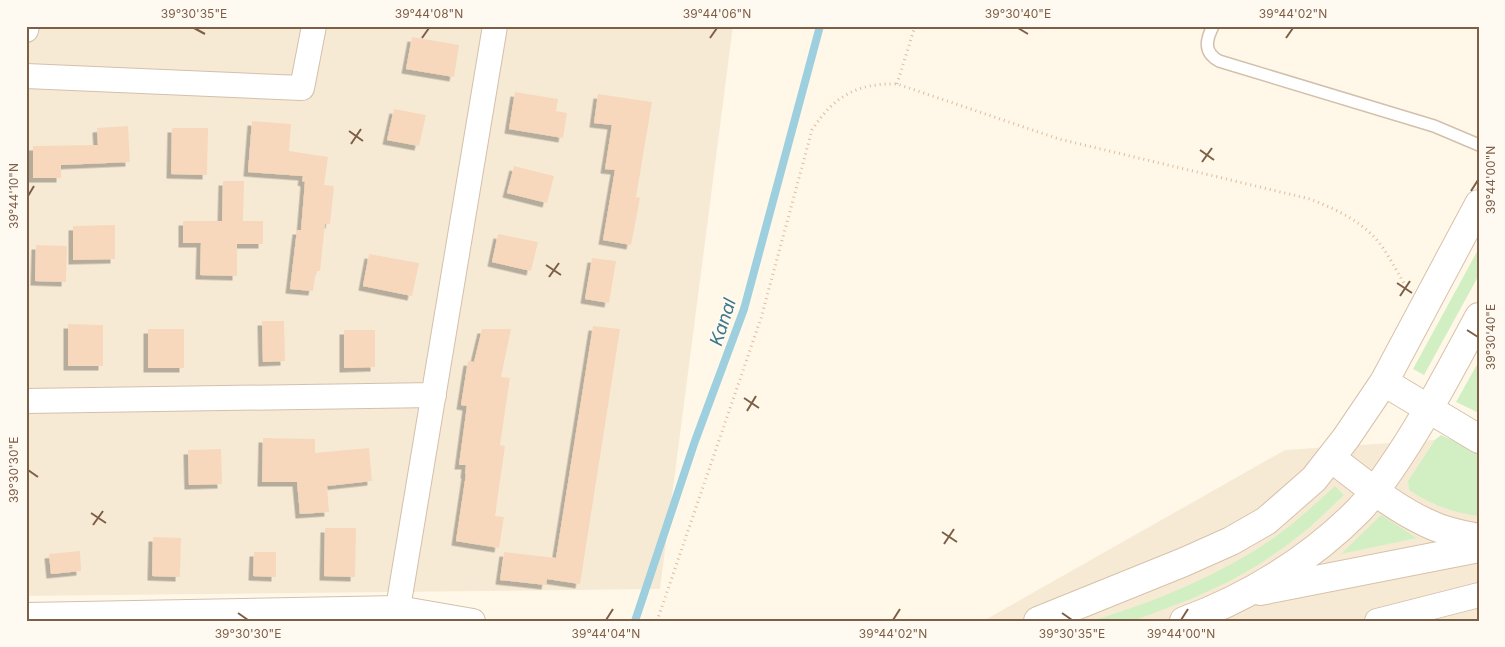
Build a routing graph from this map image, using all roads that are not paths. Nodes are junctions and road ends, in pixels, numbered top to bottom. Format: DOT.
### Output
graph roads {
  1 [pos="314,26"];
  2 [pos="495,26"];
  3 [pos="1213,26"];
  4 [pos="26,76"];
  5 [pos="1479,145"];
  6 [pos="1479,204"];
  7 [pos="1479,317"];
  8 [pos="1384,382"];
  9 [pos="434,395"];
  10 [pos="26,401"];
  11 [pos="1429,409"];
  12 [pos="1479,439"];
  13 [pos="1332,458"];
  14 [pos="1374,491"];
  15 [pos="1479,538"];
  16 [pos="1479,548"];
  17 [pos="1247,594"];
  18 [pos="1479,595"];
  19 [pos="398,608"];
  20 [pos="26,615"];
  21 [pos="1413,616"];
  22 [pos="473,621"];
  23 [pos="1038,621"];
  24 [pos="1184,621"];
  25 [pos="1377,621"];
  1 -- 4 [label="street"];
  2 -- 9 [label="street"];
  3 -- 5 [label="lane"];
  6 -- 8 [label="main road"];
  7 -- 11 [label="main road"];
  8 -- 11 [label="main road"];
  8 -- 13 [label="main road"];
  9 -- 10 [label="street"];
  9 -- 19 [label="street"];
  11 -- 12 [label="main road"];
  11 -- 14 [label="main road"];
  13 -- 14 [label="main road"];
  13 -- 23 [label="main road"];
  14 -- 15 [label="main road"];
  14 -- 17 [label="main road"];
  16 -- 17 [label="main road"];
  17 -- 24 [label="main road"];
  18 -- 21 [label="street"];
  19 -- 20 [label="street"];
  19 -- 22 [label="street"];
  21 -- 25 [label="street"];
}
